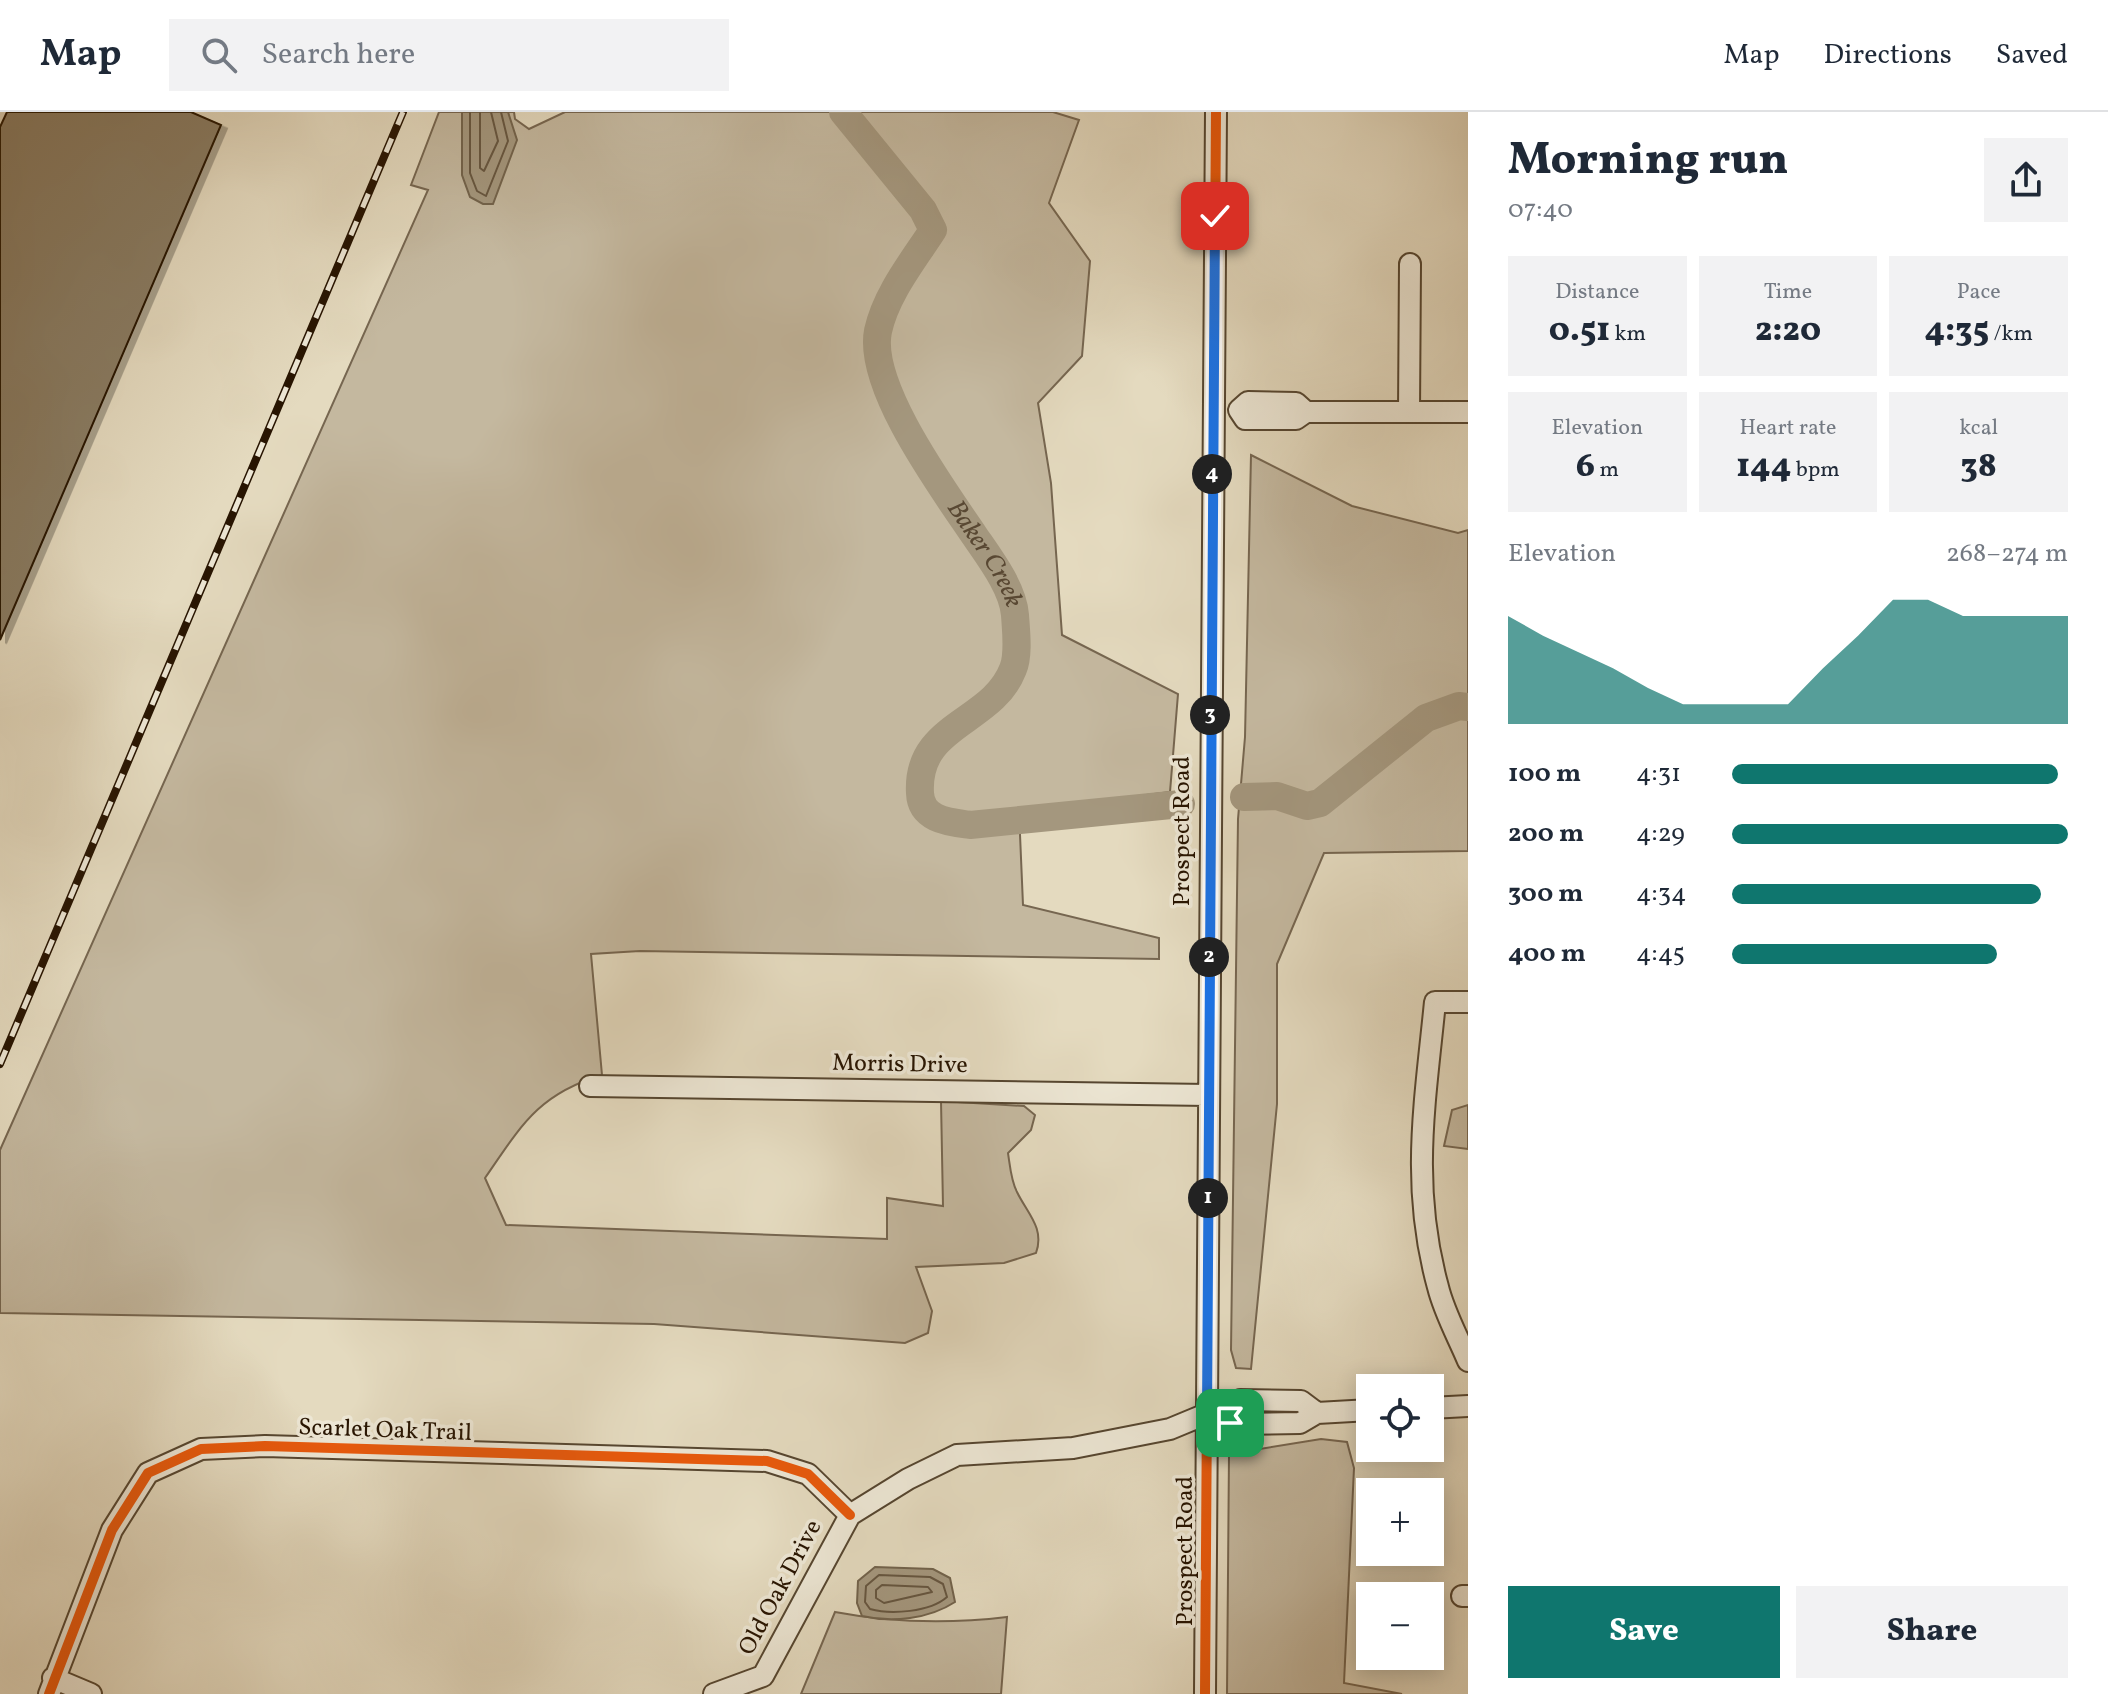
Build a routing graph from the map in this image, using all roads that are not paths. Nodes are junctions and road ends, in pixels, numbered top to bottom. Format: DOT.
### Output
graph roads {
  1 [pos="1216,112"];
  2 [pos="1410,264"];
  3 [pos="1213,410"];
  4 [pos="1409,412"];
  5 [pos="1468,412"];
  6 [pos="1468,1002"];
  7 [pos="590,1086"];
  8 [pos="1208,1095"];
  9 [pos="1468,1361"];
  10 [pos="1468,1406"];
  11 [pos="1444,1407"];
  12 [pos="1356,1411"];
  13 [pos="1207,1414"];
  14 [pos="850,1515"];
  15 [pos="765,1685"];
  16 [pos="51,1686"];
  17 [pos="91,1694"];
  18 [pos="714,1694"];
  19 [pos="1205,1694"];
  1 -- 3 [label="street, Prospect Road"];
  2 -- 4 [label="street"];
  3 -- 4 [label="street"];
  3 -- 8 [label="street, Prospect Road"];
  4 -- 5 [label="street"];
  6 -- 9 [label="street"];
  7 -- 8 [label="street, Morris Drive"];
  8 -- 13 [label="street, Prospect Road"];
  10 -- 11 [label="street"];
  12 -- 13 [label="street"];
  13 -- 14 [label="street, Old Oak Drive"];
  13 -- 19 [label="street, Prospect Road"];
  14 -- 15 [label="street, Old Oak Drive"];
  14 -- 16 [label="street, Scarlet Oak Trail"];
  15 -- 18 [label="street, Old Oak Drive"];
  16 -- 17 [label="street"];
}
